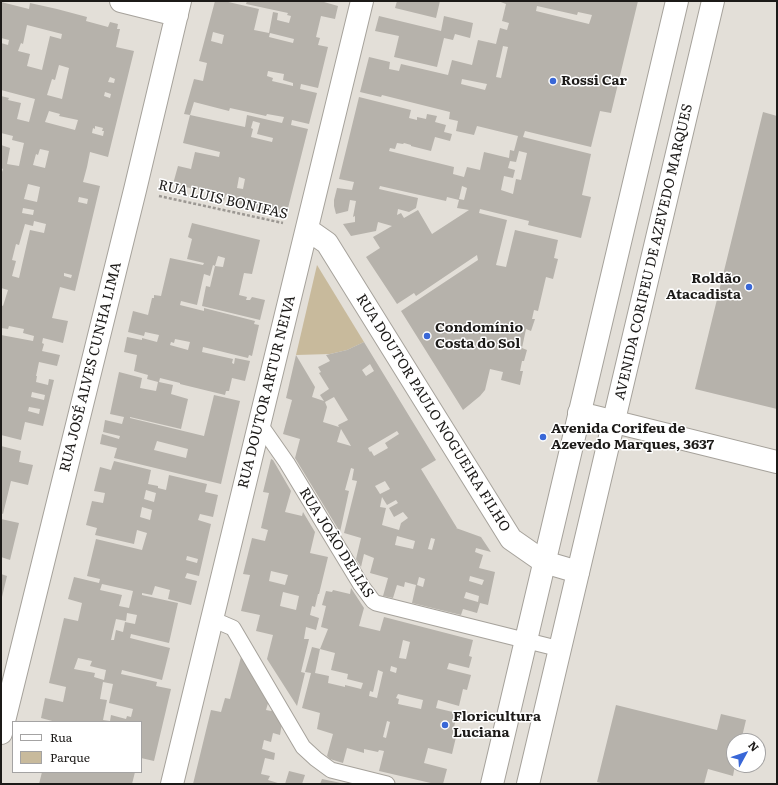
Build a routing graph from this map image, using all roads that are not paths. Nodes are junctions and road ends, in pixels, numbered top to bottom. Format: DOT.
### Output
graph roads {
  1 [pos="121,1"];
  2 [pos="362,1"];
  3 [pos="677,1"];
  4 [pos="713,1"];
  5 [pos="178,8"];
  6 [pos="307,229"];
  7 [pos="579,414"];
  8 [pos="614,422"];
  9 [pos="259,424"];
  10 [pos="777,462"];
  11 [pos="544,562"];
  12 [pos="578,572"];
  13 [pos="212,619"];
  14 [pos="525,640"];
  15 [pos="560,649"];
  16 [pos="1,733"];
  17 [pos="172,784"];
  18 [pos="387,784"];
  19 [pos="492,784"];
  20 [pos="528,784"];
  1 -- 5 [label="street"];
  2 -- 6 [label="street, RUA DOUTOR ARTUR NEIVA"];
  3 -- 7 [label="street"];
  4 -- 8 [label="street, AVENIDA CORIFEU DE AZEVEDO MARQUES"];
  5 -- 16 [label="street, RUA JOSÉ ALVES CUNHA LIMA"];
  6 -- 9 [label="street, RUA DOUTOR ARTUR NEIVA"];
  6 -- 11 [label="street, RUA DOUTOR PAULO NOGUEIRA FILHO"];
  7 -- 8 [label="street"];
  7 -- 11 [label="street"];
  8 -- 10 [label="street"];
  8 -- 12 [label="street, AVENIDA CORIFEU DE AZEVEDO MARQUES"];
  9 -- 13 [label="street, RUA DOUTOR ARTUR NEIVA"];
  9 -- 14 [label="lane, RUA JOÃO DELIAS"];
  11 -- 12 [label="street, RUA DOUTOR PAULO NOGUEIRA FILHO"];
  11 -- 14 [label="street"];
  12 -- 15 [label="street, AVENIDA CORIFEU DE AZEVEDO MARQUES"];
  13 -- 17 [label="street, RUA DOUTOR ARTUR NEIVA"];
  13 -- 18 [label="lane"];
  14 -- 15 [label="lane, RUA JOÃO DELIAS"];
  14 -- 19 [label="street"];
  15 -- 20 [label="street, AVENIDA CORIFEU DE AZEVEDO MARQUES"];
}
